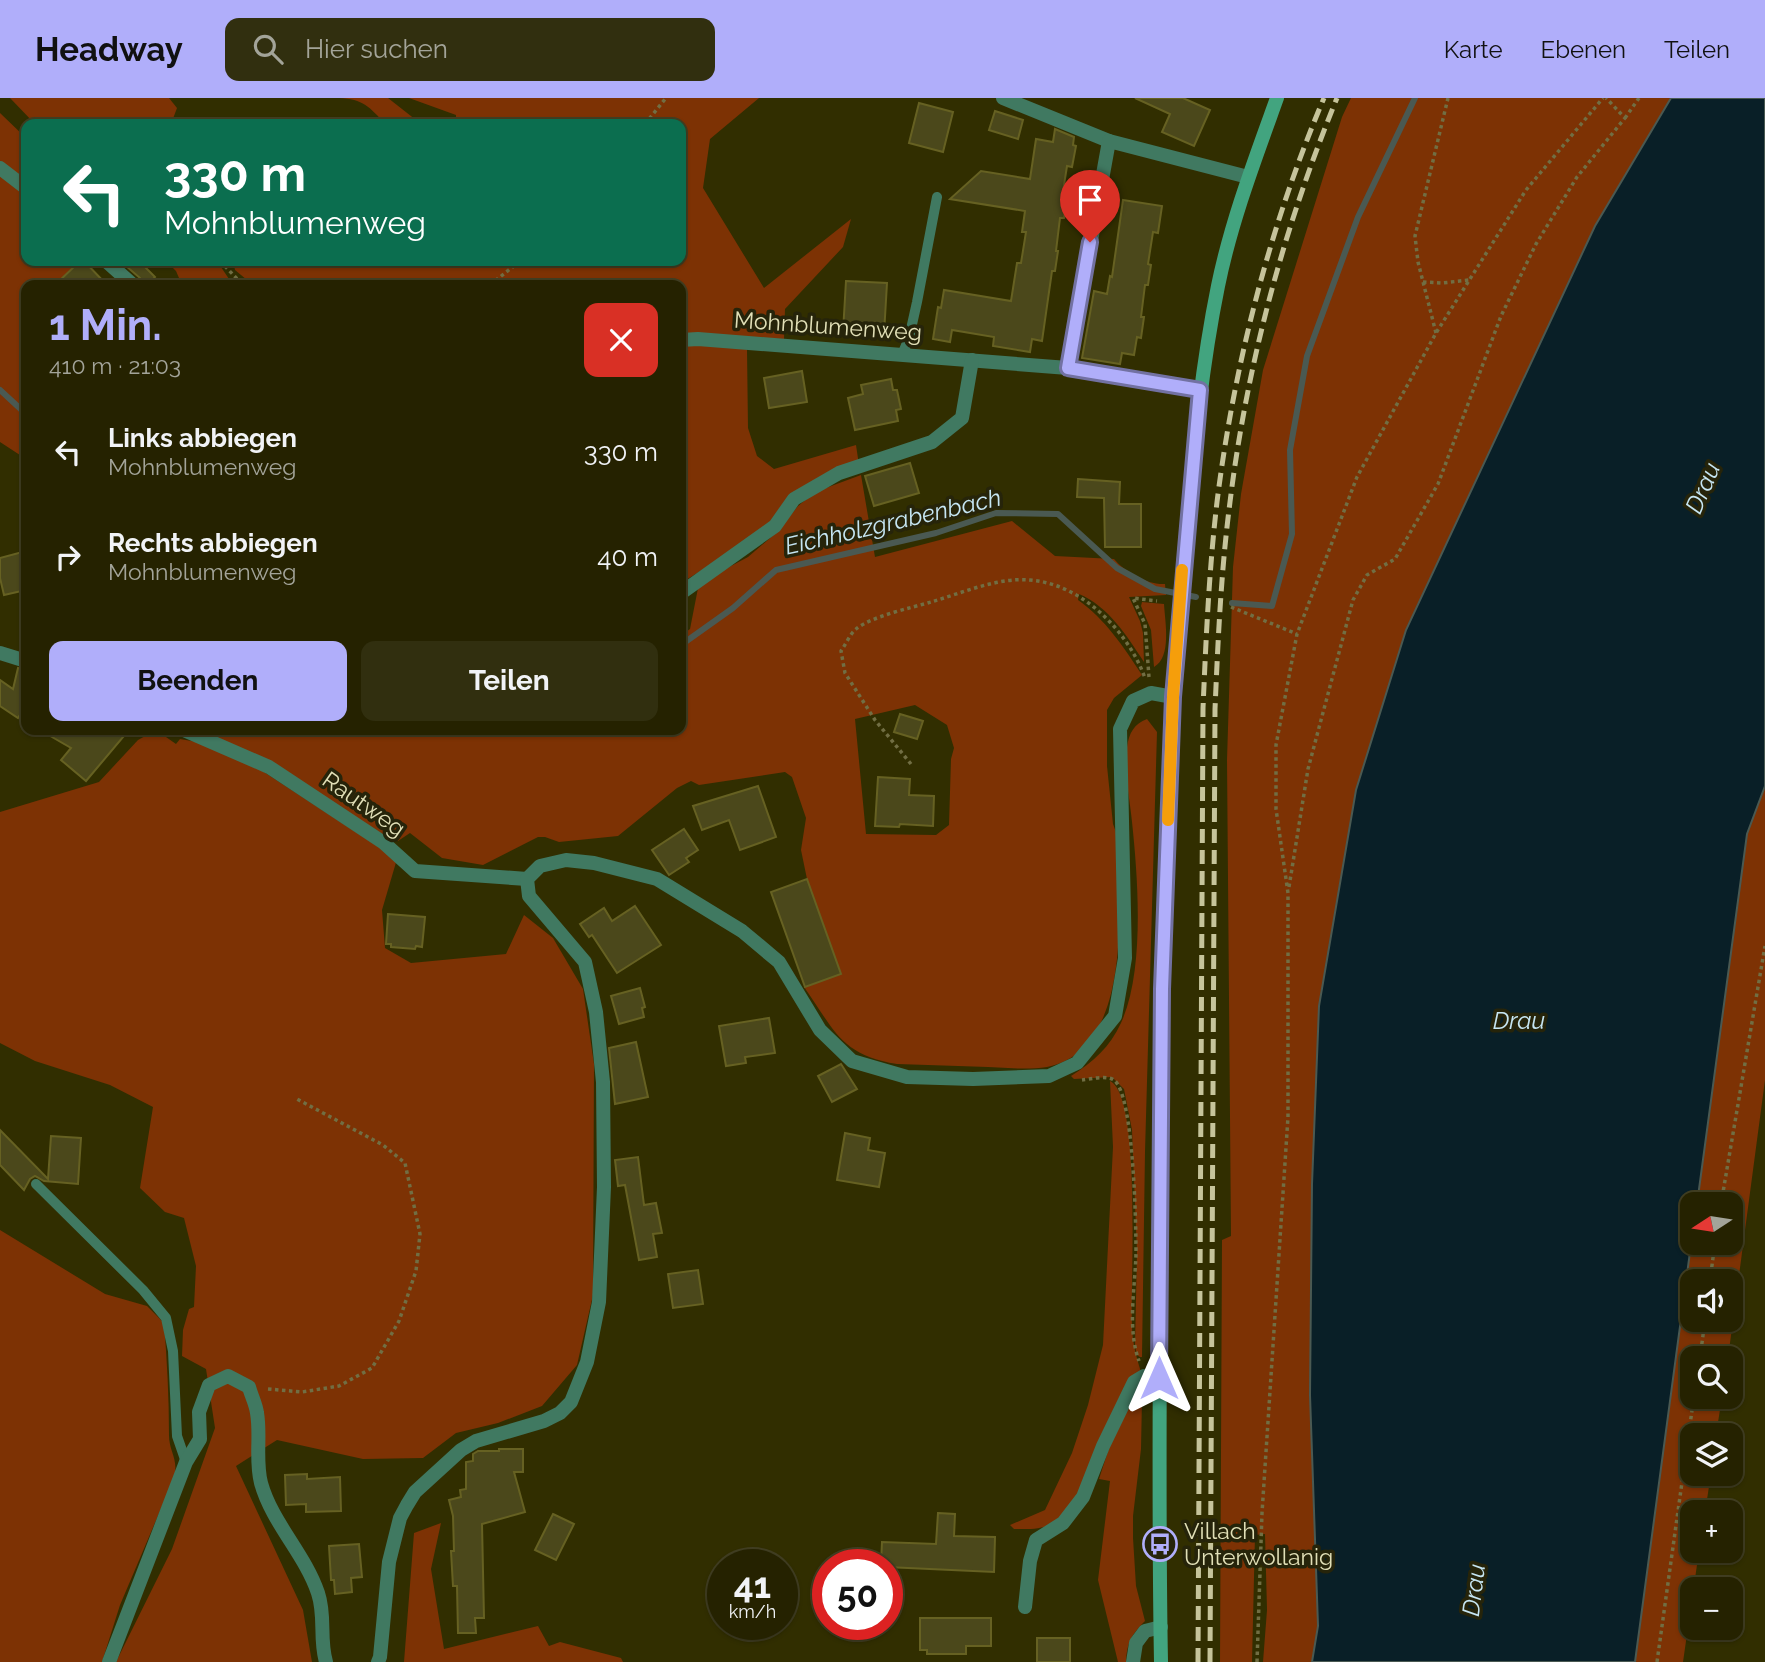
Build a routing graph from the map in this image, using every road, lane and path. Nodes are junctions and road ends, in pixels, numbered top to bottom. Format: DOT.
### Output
graph roads {
  1 [pos="666,98"];
  2 [pos="1003,98"];
  3 [pos="1277,98"];
  4 [pos="1448,98"];
  5 [pos="1604,98"];
  6 [pos="1639,98"];
  7 [pos="1625,118"];
  8 [pos="649,119"];
  9 [pos="1109,141"];
  10 [pos="0,168"];
  11 [pos="1248,177"];
  12 [pos="21,184"];
  13 [pos="937,197"];
  14 [pos="112,266"];
  15 [pos="225,266"];
  16 [pos="514,266"];
  17 [pos="127,280"];
  18 [pos="238,280"];
  19 [pos="496,280"];
  20 [pos="1469,280"];
  21 [pos="1423,282"];
  22 [pos="1436,333"];
  23 [pos="686,340"];
  24 [pos="902,355"];
  25 [pos="972,360"];
  26 [pos="1068,368"];
  27 [pos="1200,390"];
  28 [pos="686,589"];
  29 [pos="1157,600"];
  30 [pos="1231,607"];
  31 [pos="1297,634"];
  32 [pos="0,653"];
  33 [pos="21,659"];
  34 [pos="1148,670"];
  35 [pos="1150,693"];
  36 [pos="1173,697"];
  37 [pos="195,735"];
  38 [pos="911,764"];
  39 [pos="527,879"];
  40 [pos="1288,893"];
  41 [pos="1765,946"];
  42 [pos="1058,1072"];
  43 [pos="295,1098"];
  44 [pos="36,1184"];
  45 [pos="1723,1192"];
  46 [pos="1144,1376"];
  47 [pos="1159,1378"];
  48 [pos="249,1387"];
  49 [pos="1692,1409"];
  50 [pos="187,1462"];
  51 [pos="1025,1607"];
  52 [pos="1161,1627"];
  53 [pos="109,1662"];
  54 [pos="326,1662"];
  55 [pos="378,1662"];
  56 [pos="1133,1662"];
  57 [pos="1161,1662"];
  58 [pos="1257,1662"];
  59 [pos="1657,1662"];
  1 -- 8 [label="path"];
  2 -- 9 [label="street"];
  3 -- 11 [label="main road"];
  4 -- 21 [label="path"];
  5 -- 7 [label="path"];
  5 -- 20 [label="path"];
  6 -- 7 [label="path"];
  7 -- 40 [label="path"];
  9 -- 11 [label="street"];
  9 -- 26 [label="street"];
  10 -- 12 [label="street"];
  11 -- 27 [label="main road"];
  13 -- 24 [label="lane"];
  14 -- 17 [label="street"];
  15 -- 18 [label="path"];
  16 -- 19 [label="path"];
  20 -- 21 [label="path"];
  20 -- 22 [label="path"];
  21 -- 22 [label="path"];
  22 -- 31 [label="path"];
  23 -- 24 [label="street, Mohnblumenweg"];
  24 -- 25 [label="street, Mohnblumenweg"];
  25 -- 26 [label="street, Mohnblumenweg"];
  25 -- 28 [label="street"];
  26 -- 27 [label="street, Mohnblumenweg"];
  27 -- 36 [label="main road, bridge"];
  29 -- 34 [label="path"];
  30 -- 31 [label="path"];
  31 -- 40 [label="path"];
  32 -- 33 [label="street"];
  35 -- 36 [label="street"];
  35 -- 38 [label="path"];
  35 -- 42 [label="street"];
  36 -- 47 [label="main road"];
  37 -- 39 [label="street, Rautweg"];
  39 -- 42 [label="street"];
  39 -- 55 [label="street"];
  40 -- 58 [label="path"];
  41 -- 45 [label="path"];
  42 -- 46 [label="path"];
  43 -- 48 [label="path"];
  44 -- 50 [label="lane"];
  46 -- 47 [label="street"];
  46 -- 51 [label="street"];
  47 -- 52 [label="main road"];
  48 -- 50 [label="street"];
  48 -- 54 [label="street"];
  49 -- 59 [label="path"];
  50 -- 53 [label="street"];
  52 -- 56 [label="street"];
  52 -- 57 [label="main road"];
}
